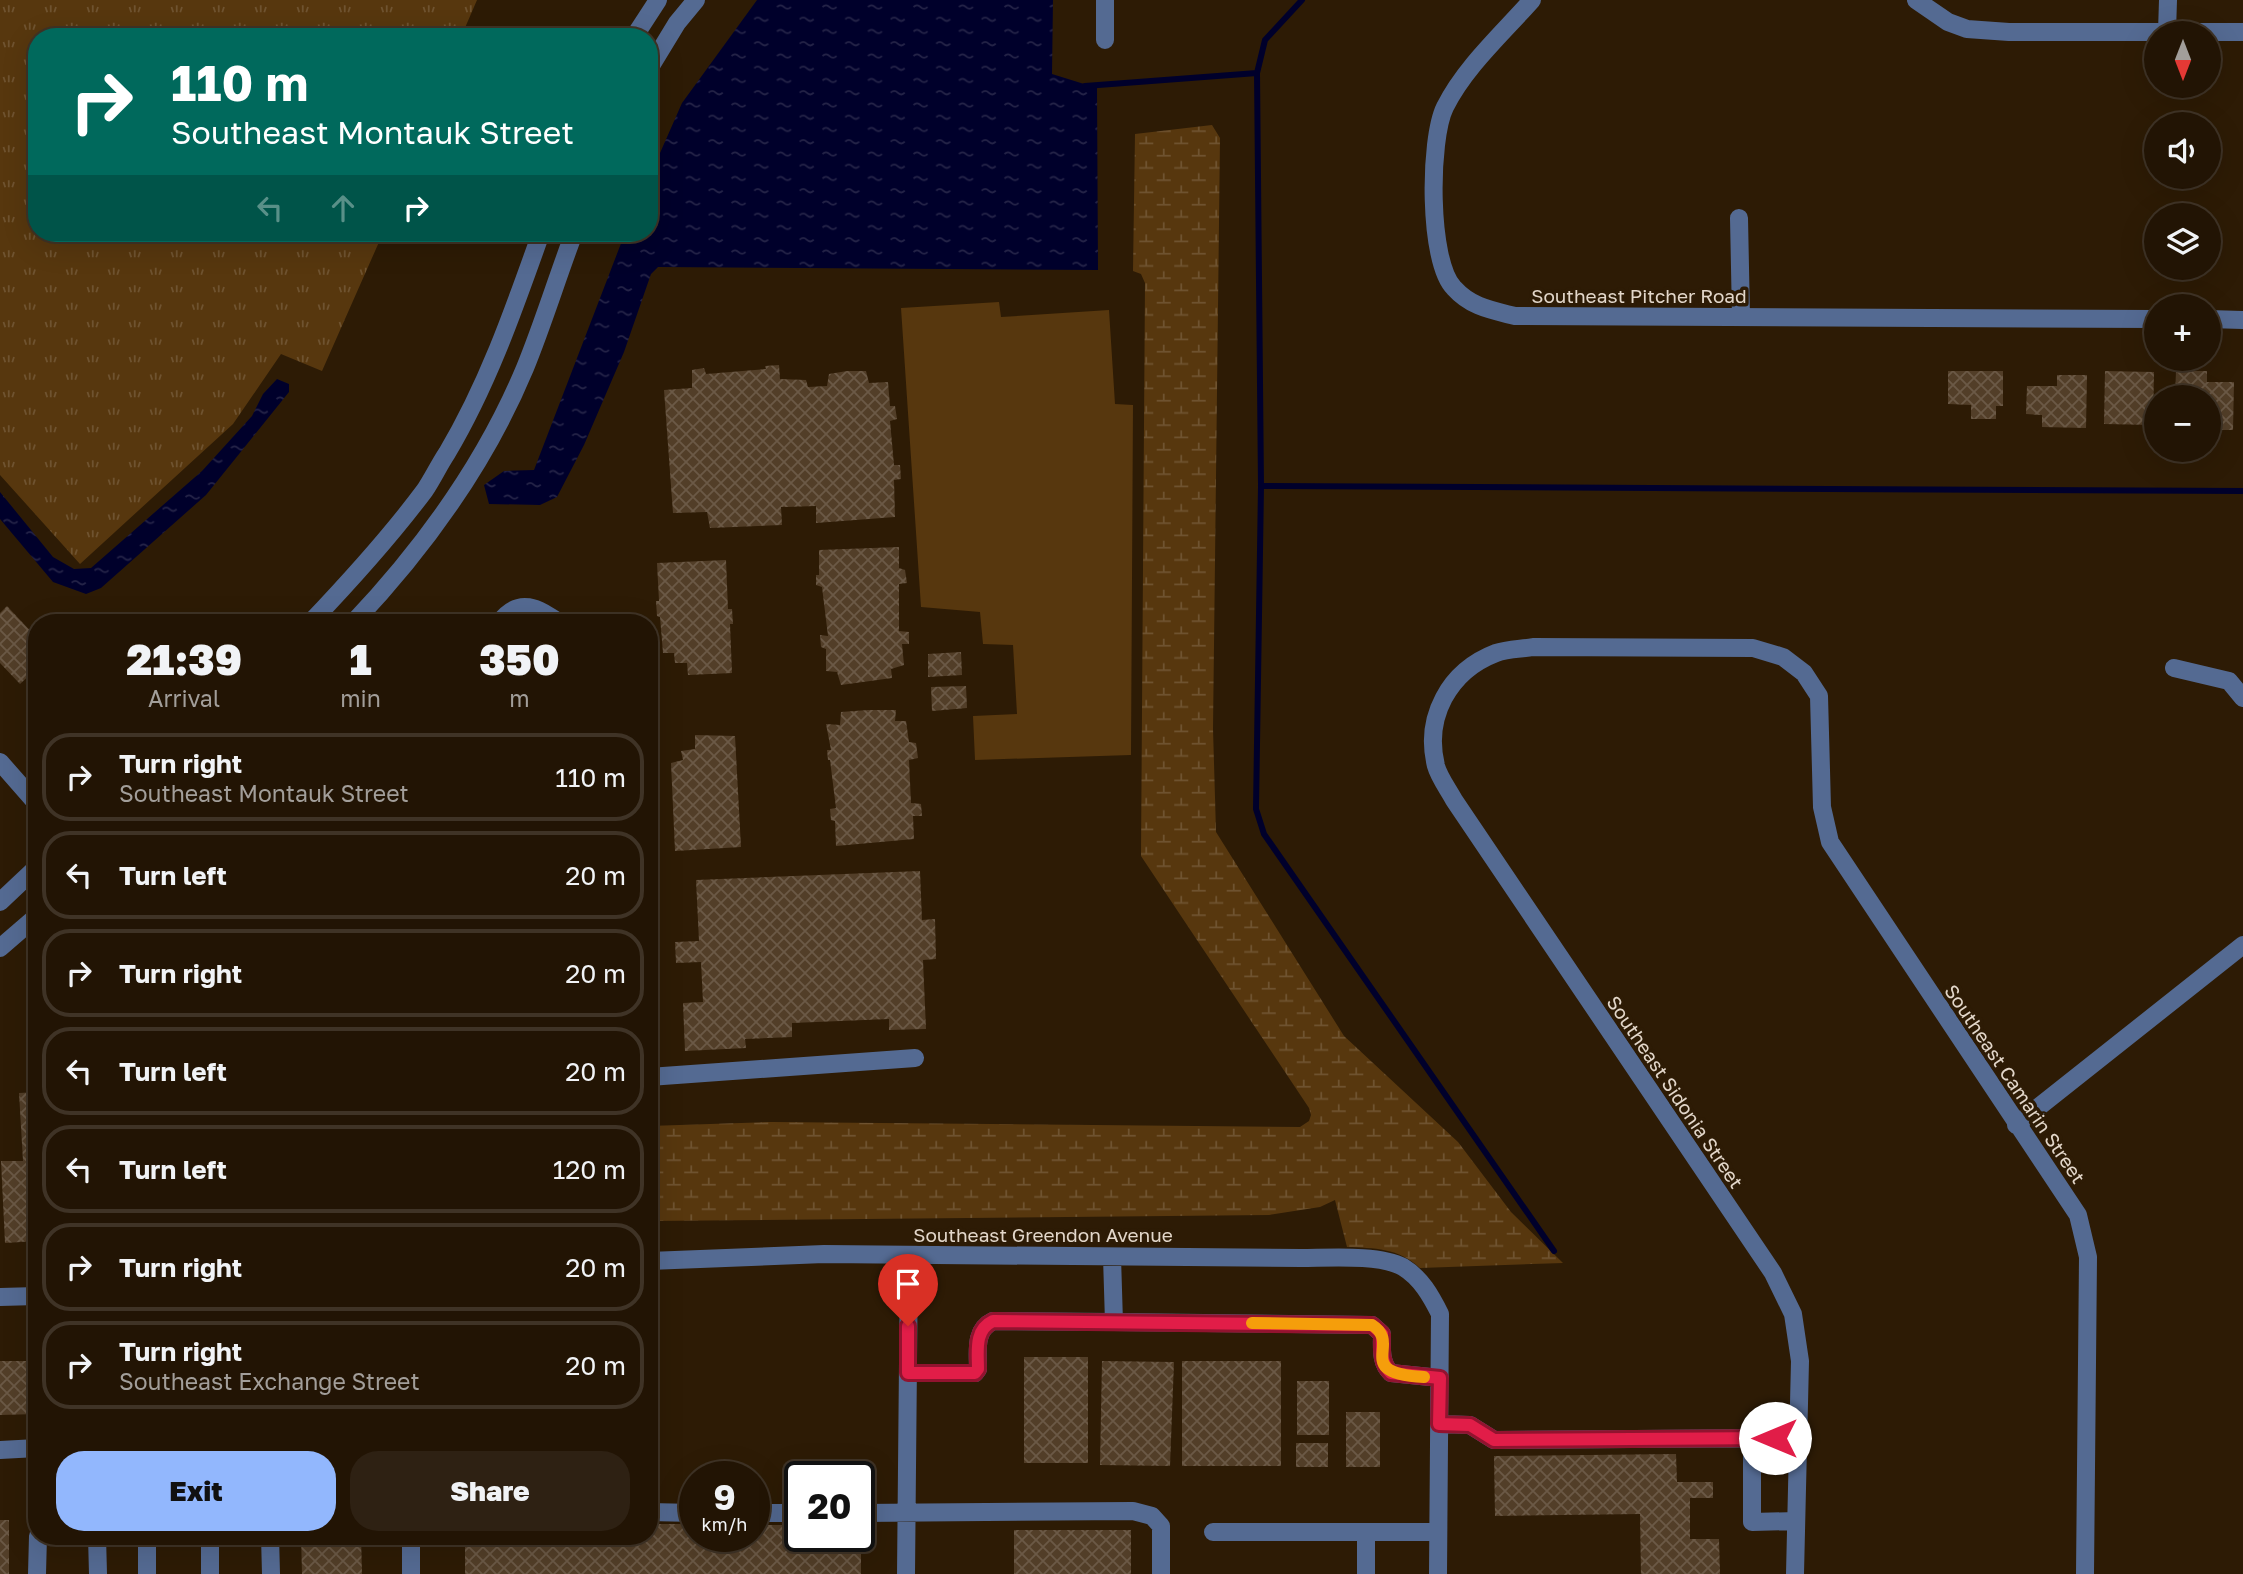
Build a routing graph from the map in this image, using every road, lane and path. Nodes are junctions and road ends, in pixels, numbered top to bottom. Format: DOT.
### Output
graph roads {
  1 [pos="657,0"];
  2 [pos="696,0"];
  3 [pos="1105,0"];
  4 [pos="1532,0"];
  5 [pos="1916,0"];
  6 [pos="2168,0"];
  7 [pos="2168,21"];
  8 [pos="640,28"];
  9 [pos="2144,32"];
  10 [pos="2221,32"];
  11 [pos="2243,32"];
  12 [pos="1105,40"];
  13 [pos="658,52"];
  14 [pos="1739,218"];
  15 [pos="538,242"];
  16 [pos="571,242"];
  17 [pos="1741,317"];
  18 [pos="2144,319"];
  19 [pos="2221,319"];
  20 [pos="2243,320"];
  21 [pos="494,357"];
  22 [pos="525,367"];
  23 [pos="318,614"];
  24 [pos="361,614"];
  25 [pos="508,614"];
  26 [pos="547,614"];
  27 [pos="2174,668"];
  28 [pos="1465,669"];
  29 [pos="2243,698"];
  30 [pos="0,762"];
  31 [pos="28,794"];
  32 [pos="28,876"];
  33 [pos="0,902"];
  34 [pos="28,924"];
  35 [pos="2243,945"];
  36 [pos="0,948"];
  37 [pos="915,1058"];
  38 [pos="658,1076"];
  39 [pos="2016,1125"];
  40 [pos="909,1256"];
  41 [pos="1112,1257"];
  42 [pos="658,1261"];
  43 [pos="28,1296"];
  44 [pos="0,1297"];
  45 [pos="1114,1322"];
  46 [pos="908,1373"];
  47 [pos="1440,1378"];
  48 [pos="1439,1424"];
  49 [pos="1752,1438"];
  50 [pos="1798,1438"];
  51 [pos="28,1448"];
  52 [pos="0,1450"];
  53 [pos="658,1512"];
  54 [pos="679,1513"];
  55 [pos="875,1513"];
  56 [pos="908,1514"];
  57 [pos="1796,1521"];
  58 [pos="1213,1532"];
  59 [pos="1366,1532"];
  60 [pos="1438,1532"];
  61 [pos="38,1545"];
  62 [pos="97,1545"];
  63 [pos="147,1545"];
  64 [pos="210,1545"];
  65 [pos="270,1545"];
  66 [pos="411,1545"];
  67 [pos="37,1574"];
  68 [pos="98,1574"];
  69 [pos="147,1574"];
  70 [pos="210,1574"];
  71 [pos="271,1574"];
  72 [pos="411,1574"];
  73 [pos="906,1574"];
  74 [pos="1161,1574"];
  75 [pos="1366,1574"];
  76 [pos="1438,1574"];
  77 [pos="1796,1574"];
  78 [pos="2085,1574"];
  1 -- 8 [label="street"];
  2 -- 13 [label="street"];
  3 -- 12 [label="street"];
  4 -- 17 [label="street, Southeast Pitcher Road"];
  5 -- 9 [label="street"];
  6 -- 7 [label="street"];
  10 -- 11 [label="street"];
  14 -- 17 [label="street"];
  15 -- 21 [label="street"];
  16 -- 22 [label="street"];
  17 -- 18 [label="street, Southeast Pitcher Road"];
  19 -- 20 [label="street"];
  21 -- 22 [label="street"];
  21 -- 23 [label="street"];
  22 -- 24 [label="street"];
  25 -- 26 [label="street"];
  27 -- 29 [label="street"];
  28 -- 39 [label="street, Southeast Camarin Street"];
  28 -- 50 [label="street, Southeast Sidonia Street"];
  30 -- 31 [label="street"];
  32 -- 33 [label="street"];
  34 -- 36 [label="street"];
  35 -- 39 [label="street"];
  37 -- 38 [label="street"];
  39 -- 78 [label="street, Southeast Camarin Street"];
  40 -- 41 [label="street, Southeast Greendon Avenue"];
  40 -- 42 [label="street, Southeast Greendon Avenue"];
  40 -- 46 [label="street"];
  41 -- 45 [label="street"];
  41 -- 47 [label="street, Southeast Greendon Avenue"];
  43 -- 44 [label="street"];
  45 -- 46 [label="street"];
  45 -- 47 [label="street"];
  46 -- 56 [label="street"];
  47 -- 48 [label="street"];
  48 -- 49 [label="street"];
  48 -- 60 [label="street"];
  49 -- 50 [label="street"];
  49 -- 57 [label="street"];
  50 -- 57 [label="street, Southeast Sidonia Street"];
  51 -- 52 [label="street"];
  53 -- 54 [label="street"];
  55 -- 56 [label="street"];
  56 -- 73 [label="street"];
  56 -- 74 [label="street"];
  57 -- 77 [label="street, Southeast Sidonia Street"];
  58 -- 59 [label="street"];
  59 -- 60 [label="street"];
  59 -- 75 [label="street"];
  60 -- 76 [label="street"];
  61 -- 67 [label="street"];
  62 -- 68 [label="street"];
  63 -- 69 [label="street"];
  64 -- 70 [label="street"];
  65 -- 71 [label="street"];
  66 -- 72 [label="street"];
}
